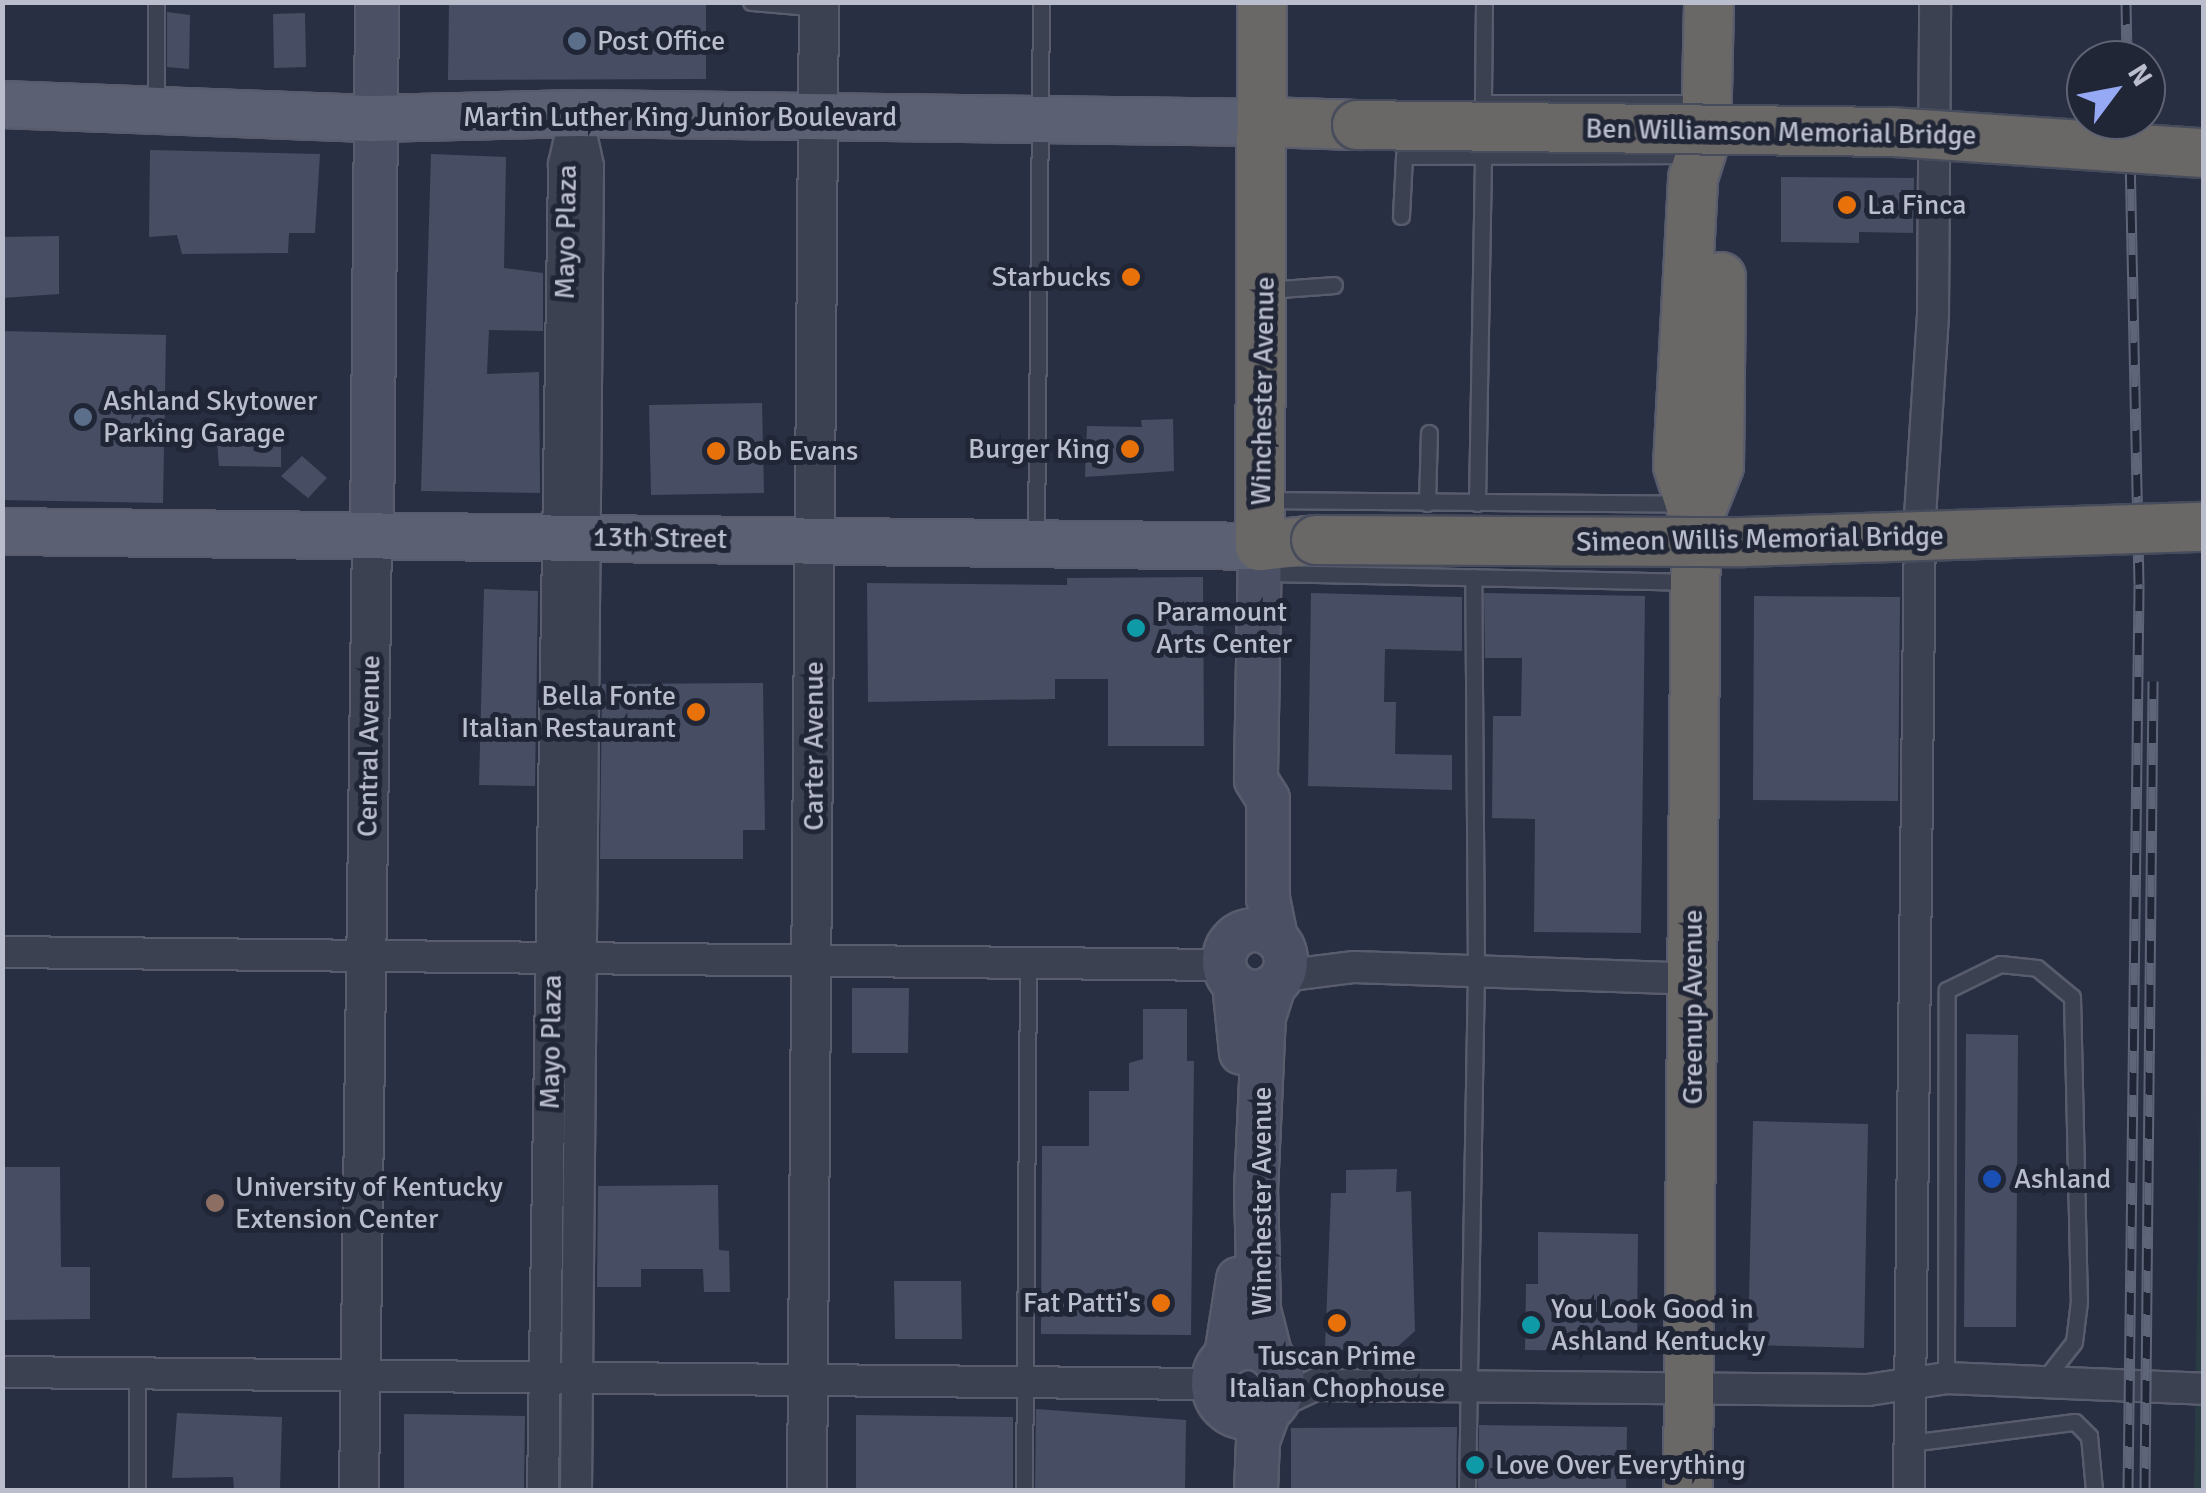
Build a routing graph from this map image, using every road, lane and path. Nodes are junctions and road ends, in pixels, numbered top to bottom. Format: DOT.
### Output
graph roads {
  1 [pos="156,2"];
  2 [pos="376,2"];
  3 [pos="752,2"];
  4 [pos="1041,2"];
  5 [pos="1262,2"];
  6 [pos="1484,2"];
  7 [pos="1708,2"];
  8 [pos="1935,2"];
  9 [pos="819,5"];
  10 [pos="2,104"];
  11 [pos="156,107"];
  12 [pos="576,113"];
  13 [pos="820,116"];
  14 [pos="374,118"];
  15 [pos="1040,119"];
  16 [pos="1264,122"];
  17 [pos="1357,125"];
  18 [pos="1706,138"];
  19 [pos="2204,153"];
  20 [pos="1484,155"];
  21 [pos="1401,216"];
  22 [pos="1334,285"];
  23 [pos="1264,290"];
  24 [pos="1429,434"];
  25 [pos="1260,500"];
  26 [pos="1428,503"];
  27 [pos="1478,504"];
  28 [pos="1697,510"];
  29 [pos="2204,527"];
  30 [pos="2,530"];
  31 [pos="372,536"];
  32 [pos="572,536"];
  33 [pos="1316,540"];
  34 [pos="814,541"];
  35 [pos="1036,544"];
  36 [pos="1259,560"];
  37 [pos="1473,576"];
  38 [pos="1696,582"];
  39 [pos="2,952"];
  40 [pos="366,957"];
  41 [pos="566,959"];
  42 [pos="1266,963"];
  43 [pos="813,964"];
  44 [pos="1028,966"];
  45 [pos="1476,969"];
  46 [pos="1693,978"];
  47 [pos="2,1372"];
  48 [pos="138,1375"];
  49 [pos="360,1376"];
  50 [pos="1946,1378"];
  51 [pos="1912,1379"];
  52 [pos="2045,1379"];
  53 [pos="544,1380"];
  54 [pos="577,1380"];
  55 [pos="1222,1383"];
  56 [pos="808,1384"];
  57 [pos="1282,1385"];
  58 [pos="1025,1386"];
  59 [pos="1468,1386"];
  60 [pos="1690,1388"];
  61 [pos="2204,1389"];
  62 [pos="1910,1442"];
  63 [pos="137,1490"];
  64 [pos="359,1490"];
  65 [pos="543,1490"];
  66 [pos="576,1490"];
  67 [pos="807,1490"];
  68 [pos="1024,1490"];
  69 [pos="1234,1490"];
  70 [pos="1256,1490"];
  71 [pos="1467,1490"];
  72 [pos="1688,1490"];
  73 [pos="1909,1490"];
  74 [pos="2094,1490"];
  1 -- 11 [label="lane"];
  2 -- 14 [label="main road, Central Avenue"];
  3 -- 9 [label="lane"];
  4 -- 15 [label="lane"];
  5 -- 16 [label="highway, Winchester Avenue"];
  6 -- 18 [label="lane"];
  7 -- 18 [label="highway, Greenup Avenue"];
  8 -- 51 [label="street"];
  9 -- 13 [label="street, Carter Avenue"];
  10 -- 11 [label="main road, Martin Luther King Junior Boulevard"];
  11 -- 14 [label="main road, Martin Luther King Junior Boulevard"];
  12 -- 13 [label="main road, Martin Luther King Junior Boulevard"];
  12 -- 14 [label="main road, Martin Luther King Junior Boulevard"];
  12 -- 32 [label="street, Mayo Plaza"];
  13 -- 15 [label="main road, Martin Luther King Junior Boulevard"];
  13 -- 34 [label="street, Carter Avenue"];
  14 -- 31 [label="main road, Central Avenue"];
  15 -- 16 [label="main road, Martin Luther King Junior Boulevard"];
  15 -- 35 [label="lane"];
  16 -- 17 [label="highway, Martin Luther King Junior Boulevard"];
  16 -- 23 [label="highway, Winchester Avenue"];
  17 -- 19 [label="highway, Ben Williamson Memorial Bridge, bridge"];
  18 -- 20 [label="lane"];
  18 -- 28 [label="highway, Greenup Avenue"];
  20 -- 21 [label="lane"];
  20 -- 27 [label="lane"];
  22 -- 23 [label="lane"];
  23 -- 25 [label="highway, Winchester Avenue"];
  24 -- 26 [label="lane"];
  25 -- 26 [label="lane"];
  25 -- 36 [label="highway, Winchester Avenue"];
  26 -- 27 [label="lane"];
  27 -- 28 [label="lane"];
  28 -- 38 [label="highway, Greenup Avenue"];
  29 -- 33 [label="highway, Simeon Willis Memorial Bridge, bridge"];
  30 -- 31 [label="main road, 13th Street"];
  31 -- 32 [label="main road, 13th Street"];
  31 -- 40 [label="street, Central Avenue"];
  32 -- 34 [label="main road, 13th Street"];
  32 -- 41 [label="street, Mayo Plaza"];
  33 -- 36 [label="highway, 13th Street"];
  34 -- 35 [label="main road, 13th Street"];
  34 -- 43 [label="street, Carter Avenue"];
  35 -- 36 [label="main road, 13th Street"];
  36 -- 37 [label="lane"];
  36 -- 42 [label="main road, Winchester Avenue"];
  37 -- 38 [label="lane"];
  37 -- 45 [label="lane"];
  38 -- 46 [label="highway, Greenup Avenue"];
  39 -- 40 [label="street"];
  40 -- 41 [label="street"];
  40 -- 49 [label="street, Central Avenue"];
  41 -- 43 [label="street"];
  41 -- 53 [label="street, Mayo Plaza"];
  41 -- 54 [label="street, Mayo Plaza"];
  42 -- 44 [label="street"];
  42 -- 45 [label="street"];
  42 -- 55 [label="main road, Winchester Avenue"];
  42 -- 57 [label="main road, Winchester Avenue"];
  43 -- 44 [label="street"];
  43 -- 56 [label="street, Carter Avenue"];
  44 -- 58 [label="lane"];
  45 -- 46 [label="street"];
  45 -- 59 [label="lane"];
  46 -- 60 [label="highway, Greenup Avenue"];
  47 -- 48 [label="street"];
  48 -- 49 [label="street"];
  48 -- 63 [label="lane"];
  49 -- 53 [label="street"];
  49 -- 64 [label="street, Central Avenue"];
  50 -- 51 [label="street"];
  50 -- 52 [label="street"];
  50 -- 52 [label="lane"];
  51 -- 60 [label="street"];
  51 -- 62 [label="street"];
  52 -- 61 [label="street"];
  53 -- 54 [label="street"];
  53 -- 65 [label="street, Mayo Plaza"];
  54 -- 56 [label="street"];
  54 -- 66 [label="street, Mayo Plaza"];
  55 -- 57 [label="main road"];
  55 -- 57 [label="main road"];
  55 -- 58 [label="street"];
  55 -- 69 [label="main road, Winchester Avenue"];
  56 -- 58 [label="street"];
  56 -- 67 [label="street, Carter Avenue"];
  57 -- 59 [label="street"];
  57 -- 70 [label="main road, Winchester Avenue"];
  58 -- 68 [label="lane"];
  59 -- 60 [label="street"];
  59 -- 71 [label="lane"];
  60 -- 72 [label="highway, Greenup Avenue"];
  62 -- 73 [label="street"];
  62 -- 74 [label="lane"];
}
